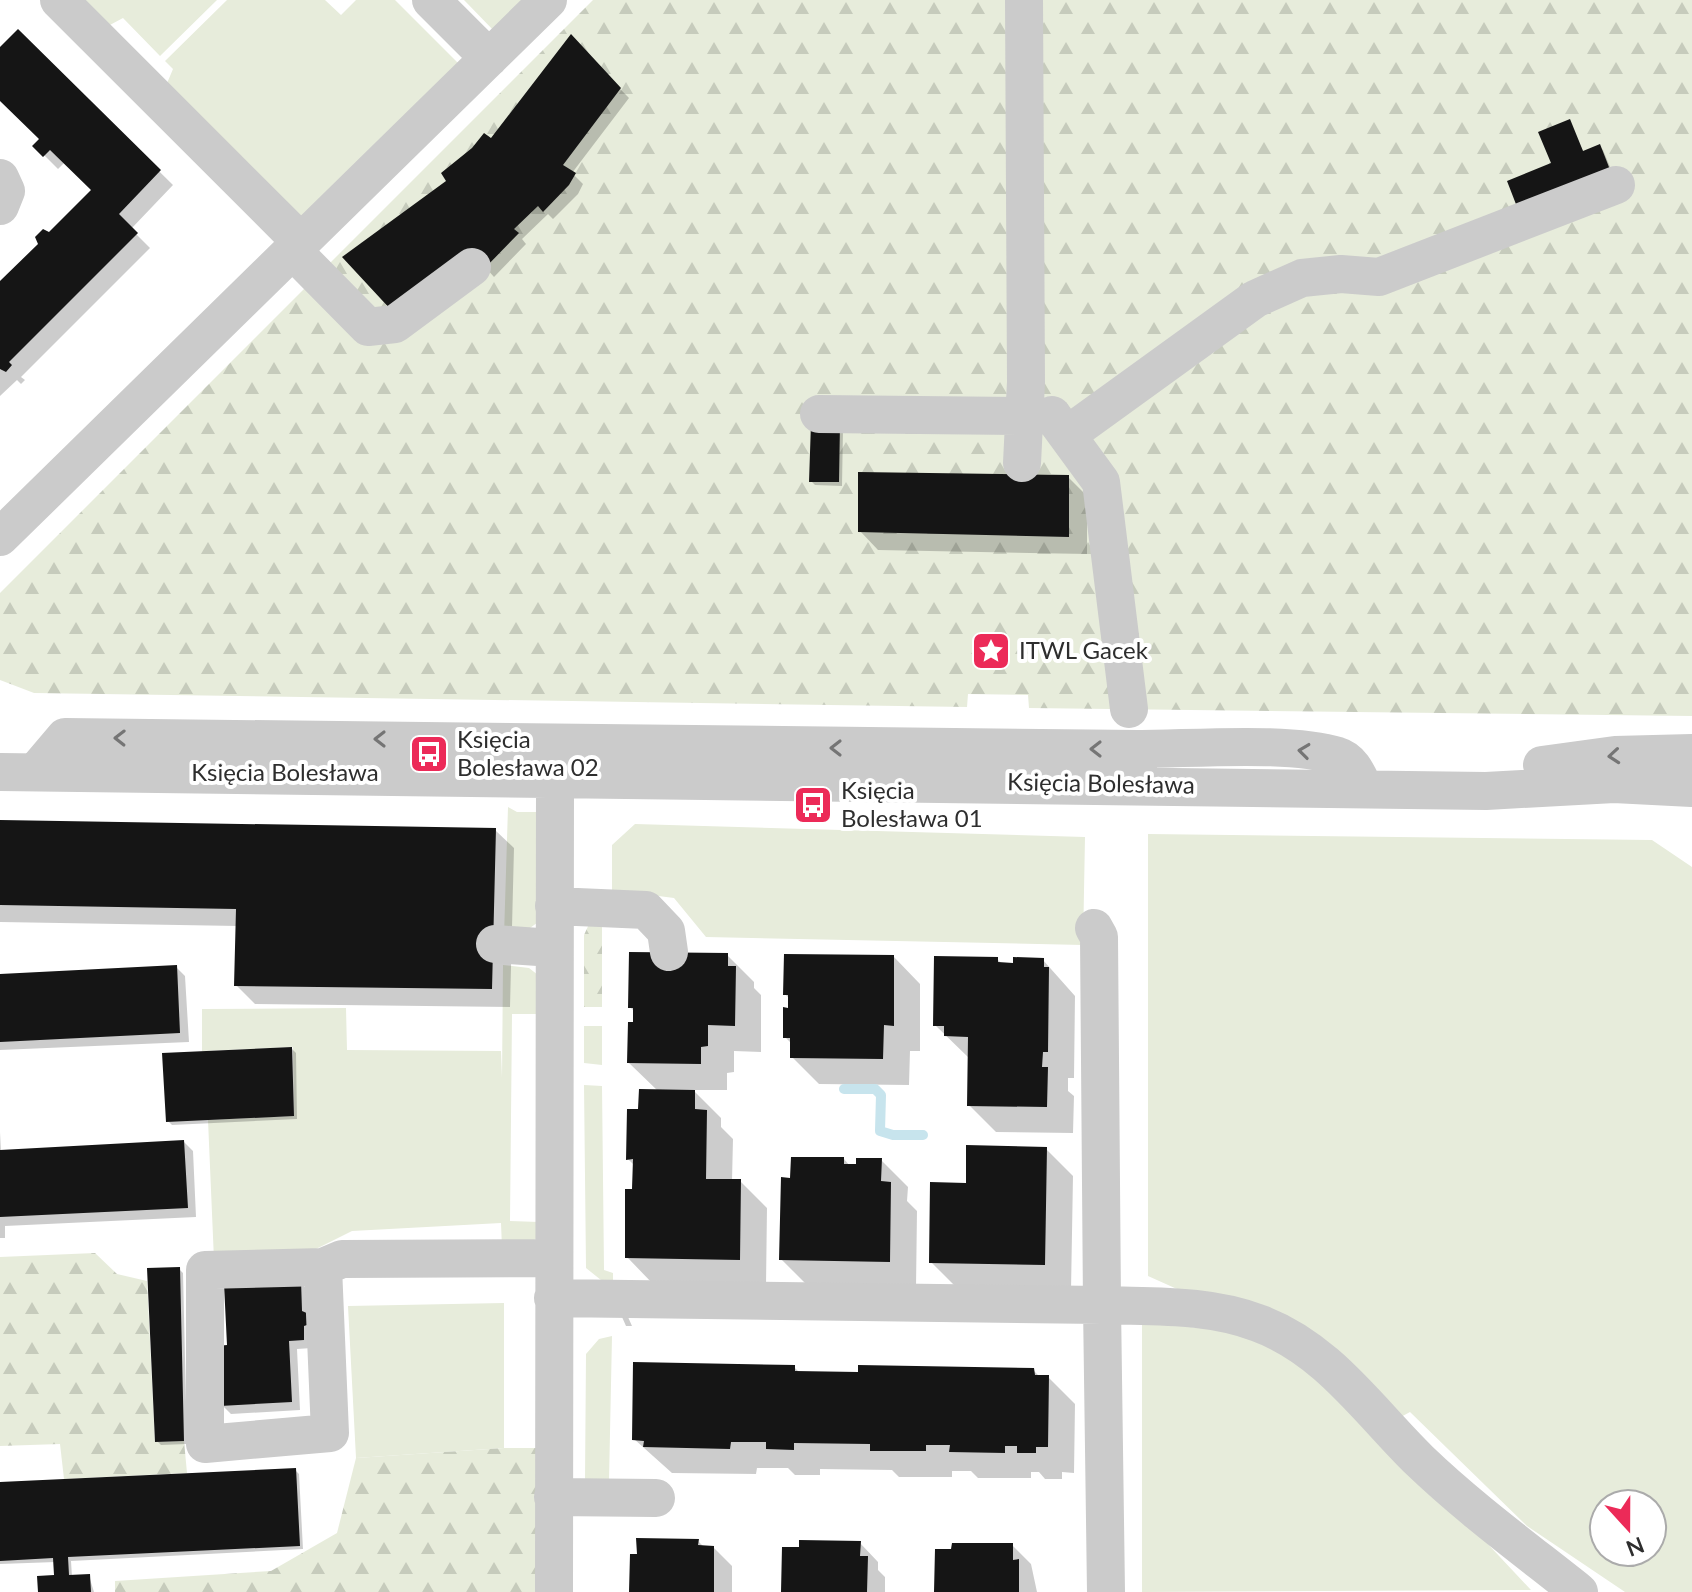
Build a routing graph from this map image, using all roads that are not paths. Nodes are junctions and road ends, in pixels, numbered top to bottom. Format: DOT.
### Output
graph roads {
  1 [pos="59,0"];
  2 [pos="431,0"];
  3 [pos="548,0"];
  4 [pos="1024,0"];
  5 [pos="489,58"];
  6 [pos="0,178"];
  7 [pos="1616,185"];
  8 [pos="0,206"];
  9 [pos="297,246"];
  10 [pos="472,267"];
  11 [pos="1025,399"];
  12 [pos="819,414"];
  13 [pos="1067,435"];
  14 [pos="1022,463"];
  15 [pos="0,537"];
  16 [pos="1129,709"];
  17 [pos="1692,753"];
  18 [pos="1138,767"];
  19 [pos="14,768"];
  20 [pos="555,777"];
  21 [pos="1692,788"];
  22 [pos="1414,789"];
  23 [pos="554,906"];
  24 [pos="1094,928"];
  25 [pos="495,944"];
  26 [pos="553,948"];
  27 [pos="669,952"];
  28 [pos="552,1258"];
  29 [pos="323,1267"];
  30 [pos="553,1298"];
  31 [pos="1102,1305"];
  32 [pos="553,1497"];
  33 [pos="656,1498"];
  34 [pos="554,1592"];
  35 [pos="1106,1592"];
  36 [pos="1579,1592"];
  1 -- 9 [label="street"];
  2 -- 5 [label="street"];
  3 -- 5 [label="street"];
  4 -- 11 [label="street"];
  5 -- 9 [label="street"];
  6 -- 8 [label="street"];
  7 -- 13 [label="street"];
  9 -- 10 [label="street"];
  9 -- 15 [label="street"];
  11 -- 12 [label="street"];
  11 -- 13 [label="street"];
  11 -- 14 [label="street"];
  13 -- 16 [label="street"];
  17 -- 22 [label="street, Księcia Bolesława, one-way"];
  18 -- 19 [label="street, one-way"];
  18 -- 20 [label="street, Księcia Bolesława"];
  18 -- 22 [label="street, Księcia Bolesława"];
  19 -- 20 [label="street, Księcia Bolesława"];
  20 -- 23 [label="street"];
  21 -- 22 [label="street, Księcia Bolesława"];
  23 -- 26 [label="street"];
  23 -- 27 [label="street"];
  24 -- 31 [label="street"];
  25 -- 26 [label="street"];
  26 -- 28 [label="street"];
  28 -- 29 [label="street"];
  28 -- 30 [label="street"];
  29 -- 29 [label="street"];
  30 -- 31 [label="street"];
  30 -- 32 [label="street"];
  31 -- 35 [label="street"];
  31 -- 36 [label="street"];
  32 -- 33 [label="street"];
  32 -- 34 [label="street"];
}
